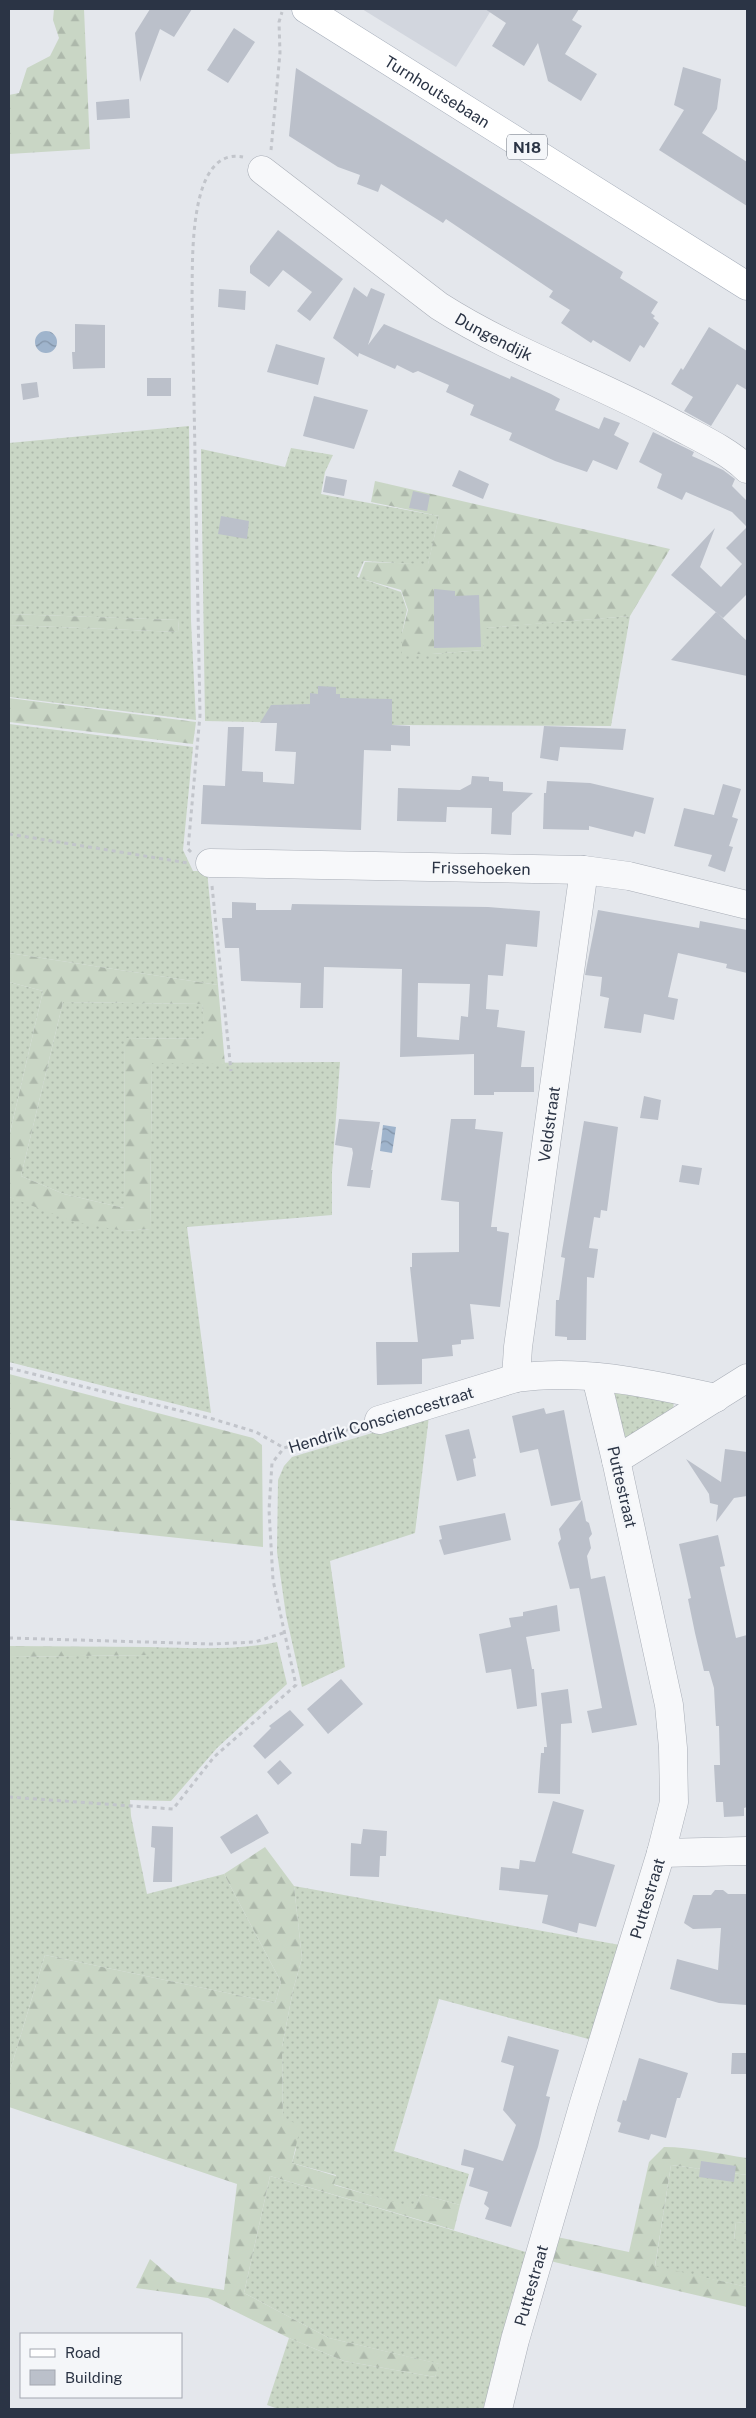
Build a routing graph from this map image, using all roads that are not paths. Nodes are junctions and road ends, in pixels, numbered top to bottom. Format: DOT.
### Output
graph roads {
  1 [pos="306,9"];
  2 [pos="262,170"];
  3 [pos="747,286"];
  4 [pos="747,469"];
  5 [pos="210,863"];
  6 [pos="584,870"];
  7 [pos="747,905"];
  8 [pos="596,1377"];
  9 [pos="516,1378"];
  10 [pos="747,1378"];
  11 [pos="716,1398"];
  12 [pos="379,1420"];
  13 [pos="616,1460"];
  14 [pos="747,1851"];
  15 [pos="661,1853"];
  16 [pos="498,2409"];
  1 -- 3 [label="main road, Turnhoutsebaan / N18"];
  2 -- 4 [label="street, Dungendijk"];
  5 -- 6 [label="street, Frissehoeken"];
  6 -- 7 [label="street, Frissehoeken"];
  6 -- 9 [label="street, Veldstraat"];
  8 -- 9 [label="street, Hendrik Consciencestraat"];
  8 -- 11 [label="street, Hendrik Consciencestraat"];
  8 -- 13 [label="street, Puttestraat"];
  9 -- 12 [label="street, Hendrik Consciencestraat"];
  10 -- 11 [label="street"];
  11 -- 13 [label="street"];
  13 -- 15 [label="street, Puttestraat"];
  14 -- 15 [label="street"];
  15 -- 16 [label="street, Puttestraat"];
}
